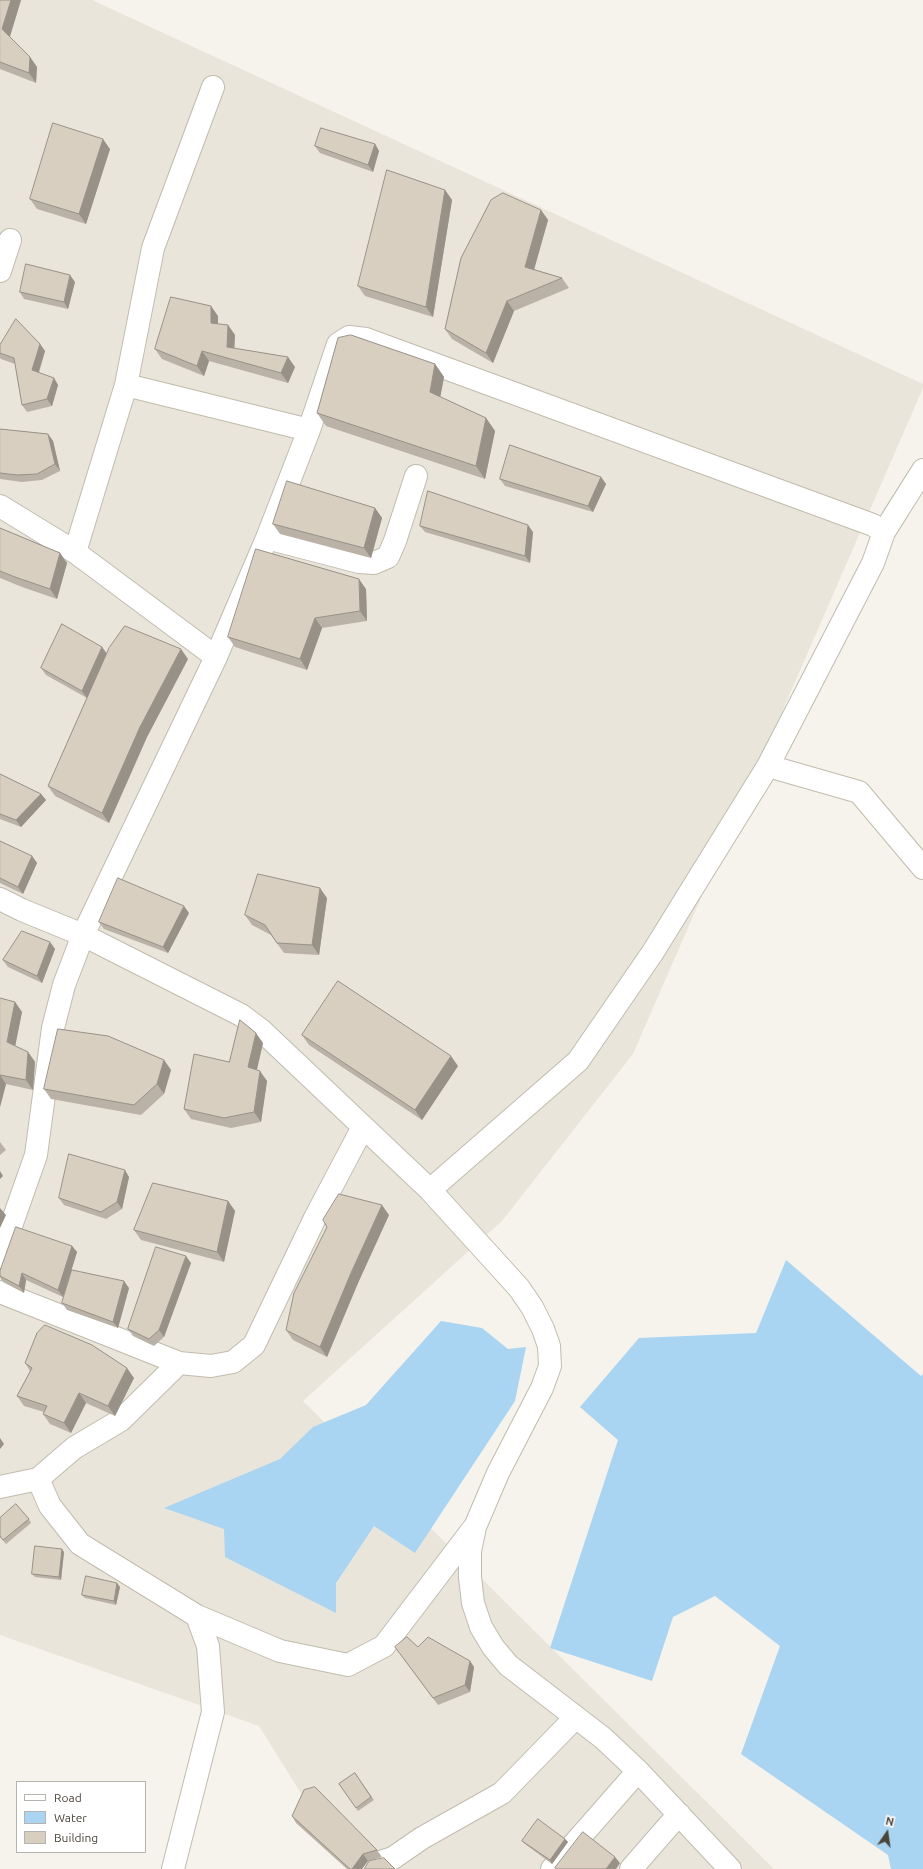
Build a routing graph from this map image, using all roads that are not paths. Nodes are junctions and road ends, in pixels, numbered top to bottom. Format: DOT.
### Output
graph roads {
  1 [pos="213,87"];
  2 [pos="10,240"];
  3 [pos="0,271"];
  4 [pos="126,385"];
  5 [pos="309,430"];
  6 [pos="923,470"];
  7 [pos="416,476"];
  8 [pos="0,506"];
  9 [pos="884,532"];
  10 [pos="267,538"];
  11 [pos="75,552"];
  12 [pos="216,657"];
  13 [pos="768,766"];
  14 [pos="923,868"];
  15 [pos="0,899"];
  16 [pos="83,935"];
  17 [pos="363,1127"];
  18 [pos="430,1190"];
  19 [pos="0,1257"];
  20 [pos="0,1292"];
  21 [pos="179,1364"];
  22 [pos="38,1479"];
  23 [pos="0,1487"];
  24 [pos="475,1526"];
  25 [pos="197,1616"];
  26 [pos="575,1718"];
  27 [pos="638,1771"];
  28 [pos="679,1814"];
  29 [pos="173,1869"];
  30 [pos="368,1869"];
  31 [pos="552,1869"];
  32 [pos="630,1869"];
  33 [pos="730,1869"];
  1 -- 4 [label="street"];
  2 -- 3 [label="street"];
  4 -- 5 [label="street"];
  4 -- 11 [label="street"];
  5 -- 9 [label="street"];
  5 -- 10 [label="street"];
  6 -- 9 [label="street"];
  7 -- 10 [label="street"];
  8 -- 11 [label="street"];
  9 -- 13 [label="street"];
  10 -- 12 [label="street"];
  11 -- 12 [label="street"];
  12 -- 16 [label="street"];
  13 -- 14 [label="street"];
  13 -- 18 [label="street"];
  15 -- 16 [label="street"];
  16 -- 17 [label="street"];
  16 -- 19 [label="street"];
  17 -- 18 [label="street"];
  17 -- 21 [label="street"];
  18 -- 24 [label="street"];
  20 -- 21 [label="street"];
  21 -- 22 [label="street"];
  22 -- 23 [label="street"];
  22 -- 25 [label="street"];
  24 -- 25 [label="street"];
  24 -- 26 [label="street"];
  25 -- 29 [label="street"];
  26 -- 27 [label="street"];
  26 -- 30 [label="street"];
  27 -- 28 [label="street"];
  27 -- 31 [label="street"];
  28 -- 32 [label="street"];
  28 -- 33 [label="street"];
}
